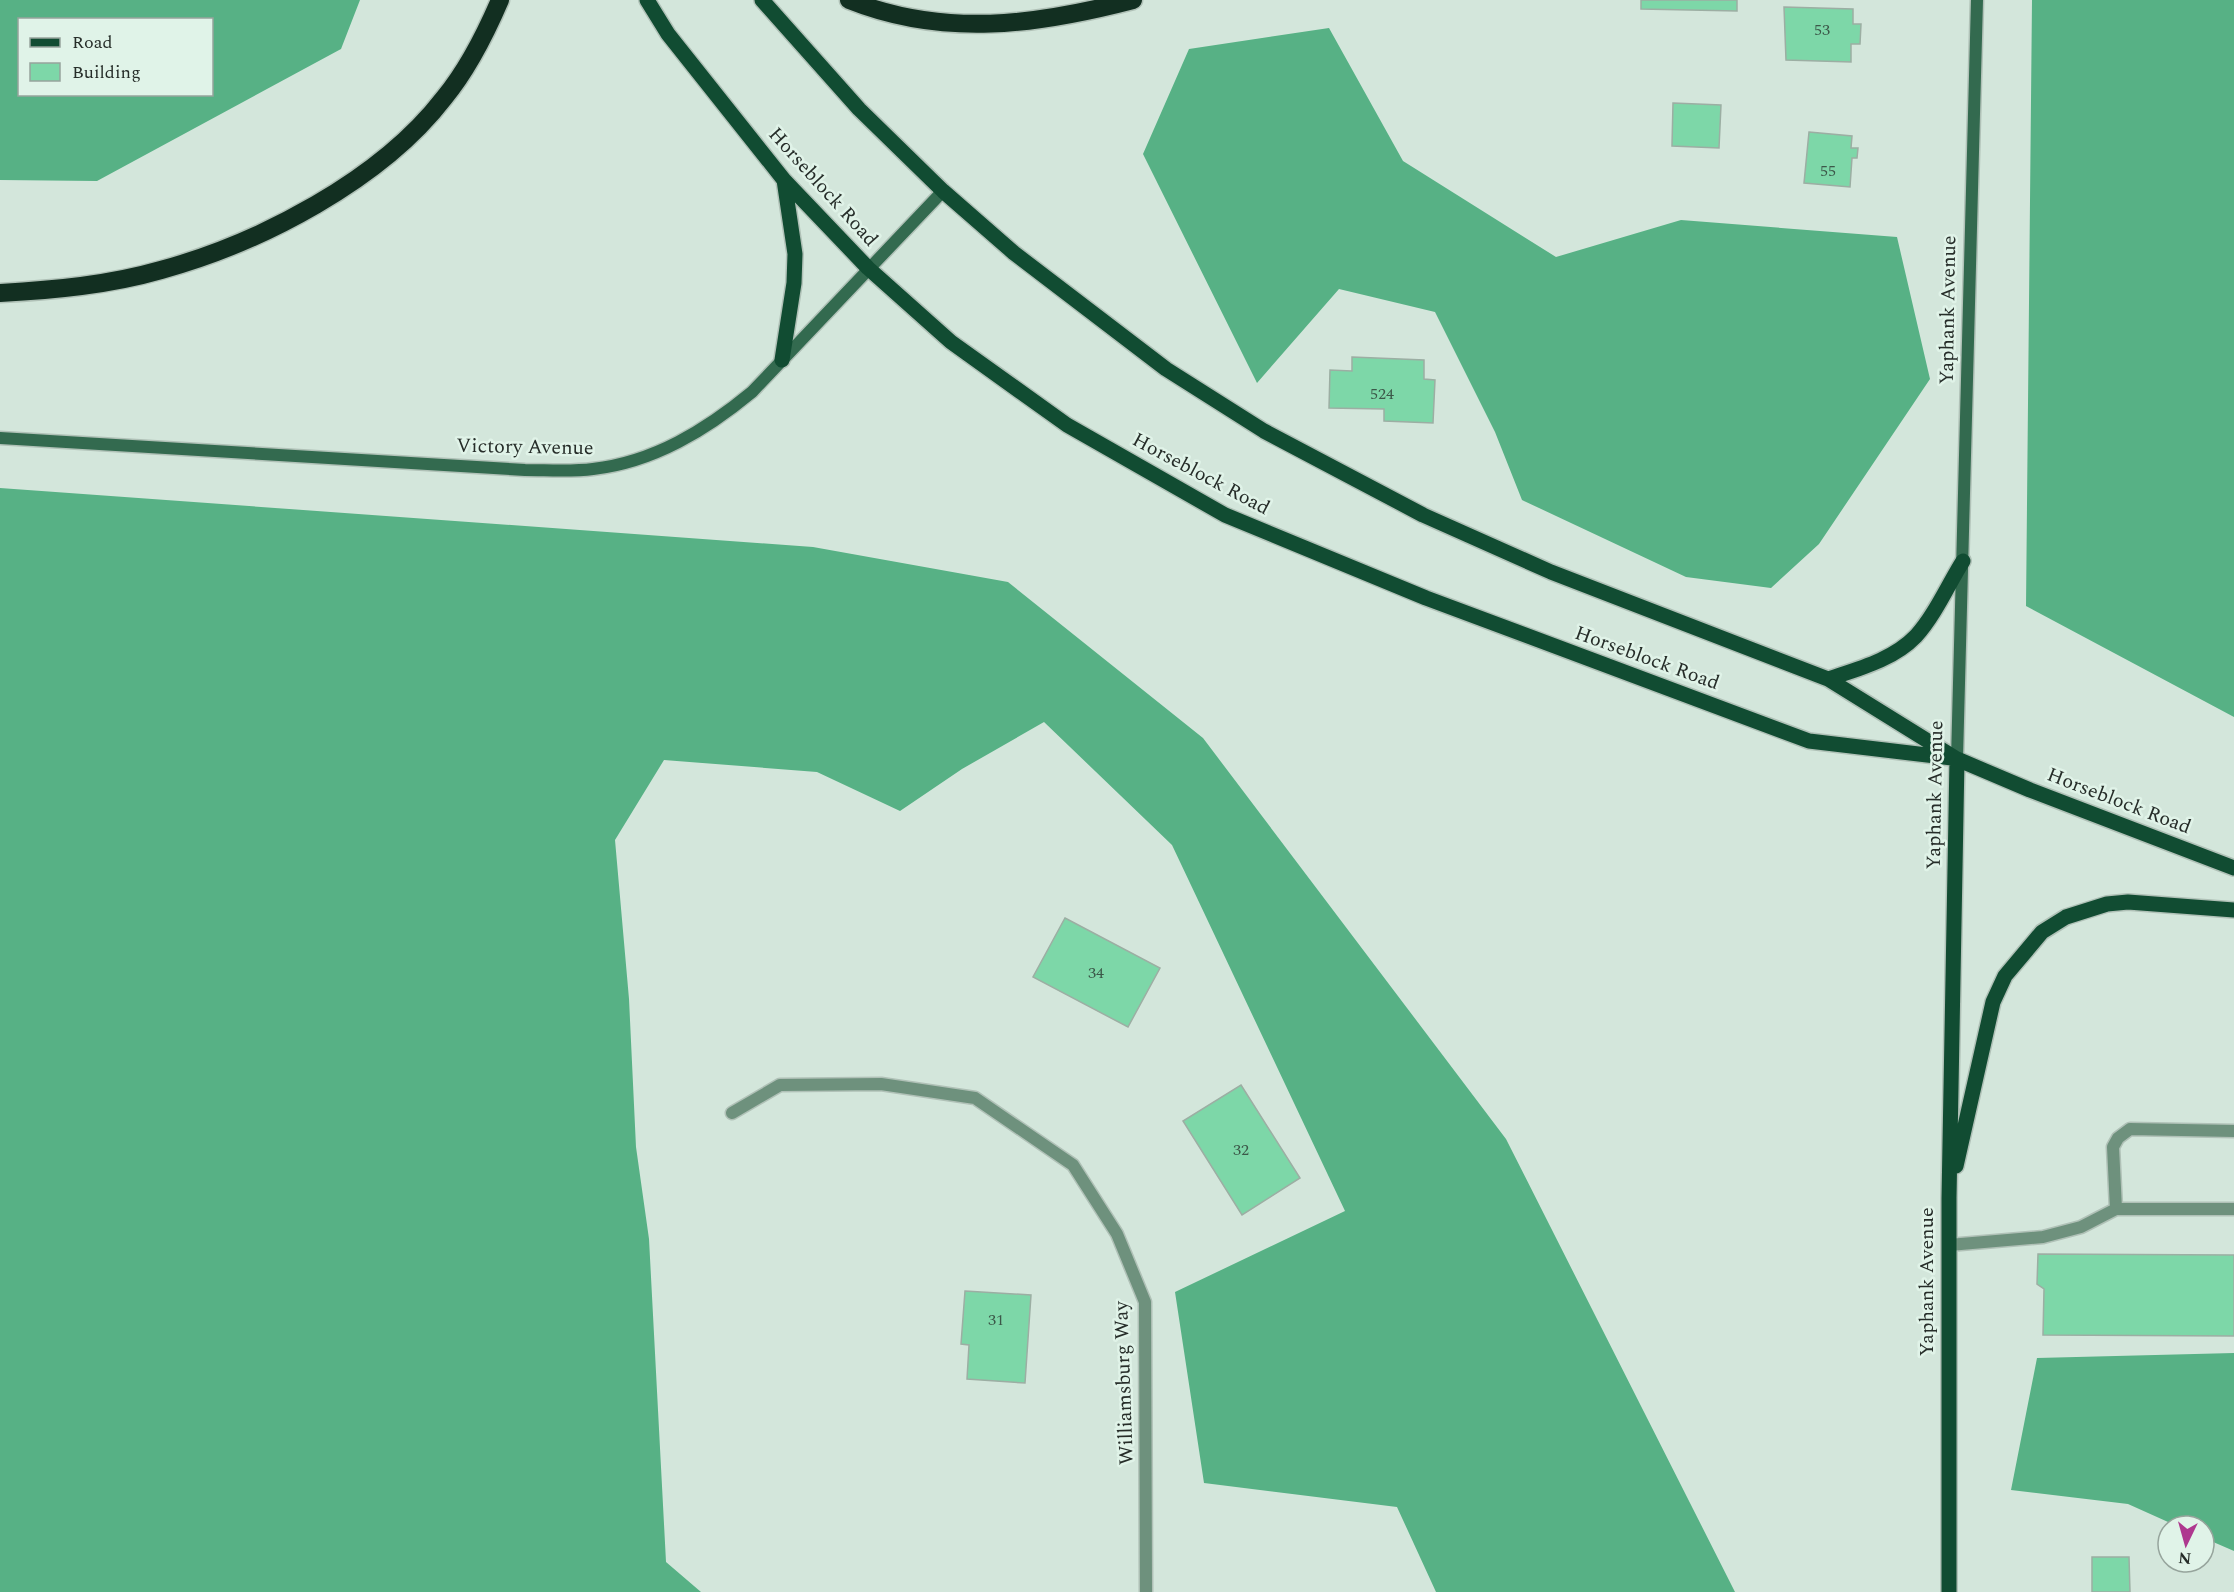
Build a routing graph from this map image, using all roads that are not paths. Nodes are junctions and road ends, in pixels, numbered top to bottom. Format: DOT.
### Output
graph roads {
  1 [pos="500,0"];
  2 [pos="647,0"];
  3 [pos="762,0"];
  4 [pos="849,0"];
  5 [pos="1133,0"];
  6 [pos="1977,0"];
  7 [pos="784,180"];
  8 [pos="943,191"];
  9 [pos="868,268"];
  10 [pos="0,293"];
  11 [pos="782,360"];
  12 [pos="0,438"];
  13 [pos="1963,561"];
  14 [pos="1828,679"];
  15 [pos="1957,759"];
  16 [pos="2234,868"];
  17 [pos="2234,910"];
  18 [pos="732,1113"];
  19 [pos="2234,1131"];
  20 [pos="1949,1198"];
  21 [pos="2116,1209"];
  22 [pos="2234,1209"];
  23 [pos="1949,1245"];
  24 [pos="1146,1592"];
  25 [pos="1949,1592"];
  1 -- 10 [label="highway"];
  2 -- 7 [label="main road, Horseblock Road"];
  3 -- 8 [label="main road, Horseblock Road"];
  4 -- 5 [label="highway"];
  6 -- 13 [label="street, Yaphank Avenue"];
  7 -- 9 [label="main road, Horseblock Road"];
  7 -- 11 [label="main road"];
  8 -- 9 [label="street, Victory Avenue"];
  8 -- 14 [label="main road, Horseblock Road"];
  9 -- 11 [label="street, Victory Avenue"];
  9 -- 15 [label="main road, Horseblock Road"];
  11 -- 12 [label="street, Victory Avenue"];
  13 -- 14 [label="main road"];
  13 -- 15 [label="street, Yaphank Avenue"];
  14 -- 15 [label="main road, Horseblock Road"];
  15 -- 16 [label="main road, Horseblock Road"];
  15 -- 20 [label="main road, Yaphank Avenue"];
  17 -- 20 [label="main road"];
  18 -- 24 [label="street, Williamsburg Way"];
  19 -- 21 [label="street"];
  20 -- 23 [label="main road, Yaphank Avenue"];
  21 -- 22 [label="street"];
  21 -- 23 [label="street"];
  23 -- 25 [label="main road, Yaphank Avenue"];
}
